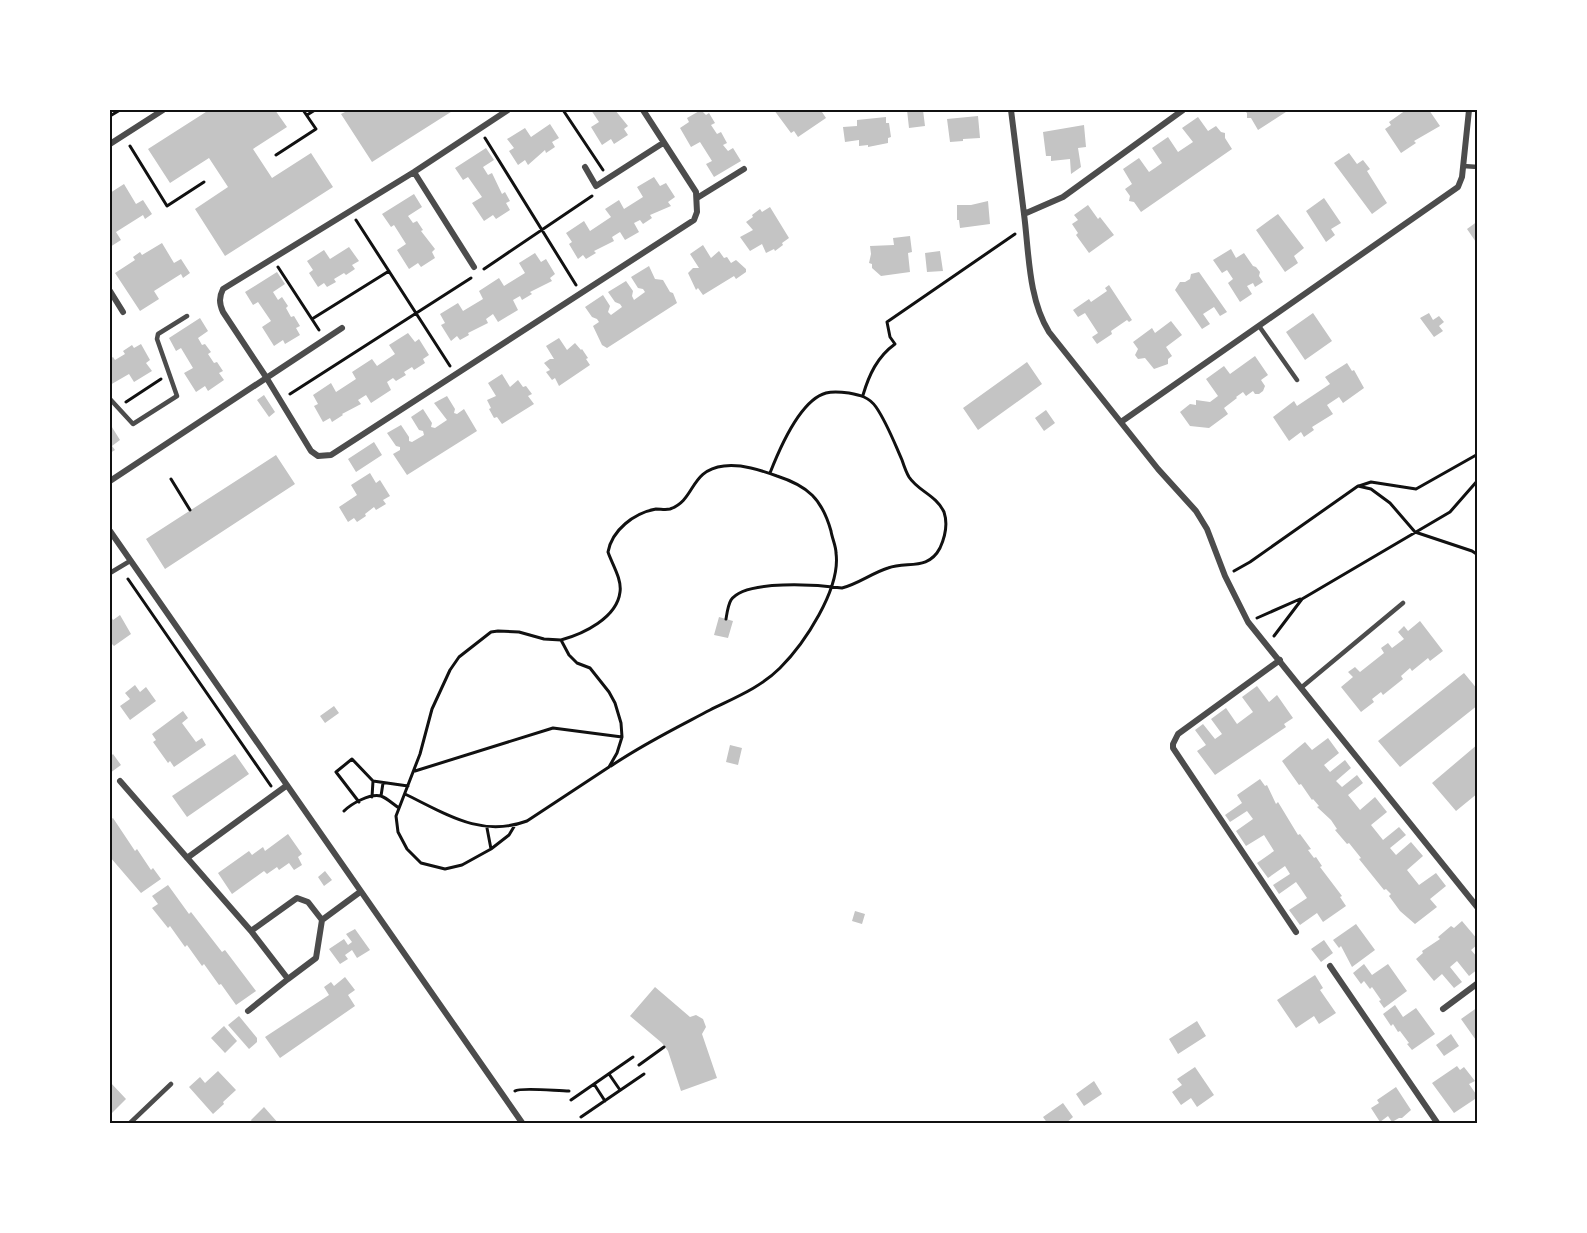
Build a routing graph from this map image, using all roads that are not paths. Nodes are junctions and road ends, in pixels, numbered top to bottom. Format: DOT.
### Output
graph roads {
  1 [pos="163,110"];
  2 [pos="508,110"];
  3 [pos="643,110"];
  4 [pos="1011,110"];
  5 [pos="1183,110"];
  6 [pos="1469,110"];
  7 [pos="663,143"];
  8 [pos="110,144"];
  9 [pos="1463,166"];
  10 [pos="585,167"];
  11 [pos="1478,167"];
  12 [pos="744,169"];
  13 [pos="414,172"];
  14 [pos="697,198"];
  15 [pos="1024,214"];
  16 [pos="474,267"];
  17 [pos="110,291"];
  18 [pos="123,312"];
  19 [pos="187,316"];
  20 [pos="1259,326"];
  21 [pos="342,328"];
  22 [pos="266,377"];
  23 [pos="1298,380"];
  24 [pos="110,399"];
  25 [pos="1121,422"];
  26 [pos="110,481"];
  27 [pos="110,531"];
  28 [pos="130,561"];
  29 [pos="110,573"];
  30 [pos="1403,603"];
  31 [pos="1281,660"];
  32 [pos="1302,687"];
  33 [pos="120,781"];
  34 [pos="286,786"];
  35 [pos="187,858"];
  36 [pos="360,892"];
  37 [pos="1478,908"];
  38 [pos="322,921"];
  39 [pos="251,931"];
  40 [pos="1296,932"];
  41 [pos="1330,966"];
  42 [pos="288,979"];
  43 [pos="1478,983"];
  44 [pos="1443,1009"];
  45 [pos="249,1011"];
  46 [pos="171,1084"];
  47 [pos="129,1124"];
  48 [pos="523,1124"];
  49 [pos="1438,1124"];
  1 -- 8 [label="street"];
  2 -- 13 [label="street"];
  3 -- 7 [label="street"];
  4 -- 15 [label="street"];
  5 -- 15 [label="street"];
  6 -- 9 [label="street"];
  7 -- 10 [label="street"];
  7 -- 14 [label="street"];
  9 -- 11 [label="lane"];
  9 -- 20 [label="street"];
  12 -- 14 [label="street"];
  13 -- 16 [label="street"];
  13 -- 22 [label="street"];
  14 -- 22 [label="street"];
  15 -- 25 [label="street"];
  17 -- 18 [label="street"];
  19 -- 24 [label="lane"];
  20 -- 23 [label="lane"];
  20 -- 25 [label="street"];
  21 -- 22 [label="street"];
  22 -- 26 [label="street"];
  25 -- 31 [label="street"];
  27 -- 28 [label="street"];
  28 -- 29 [label="lane"];
  28 -- 34 [label="street"];
  30 -- 32 [label="lane"];
  31 -- 32 [label="street"];
  31 -- 40 [label="street"];
  32 -- 37 [label="street"];
  33 -- 35 [label="street"];
  34 -- 35 [label="street"];
  34 -- 36 [label="street"];
  35 -- 39 [label="street"];
  36 -- 38 [label="street"];
  36 -- 48 [label="street"];
  38 -- 39 [label="street"];
  38 -- 42 [label="street"];
  39 -- 42 [label="street"];
  41 -- 49 [label="street"];
  42 -- 45 [label="street"];
  43 -- 44 [label="street"];
  46 -- 47 [label="lane"];
}
